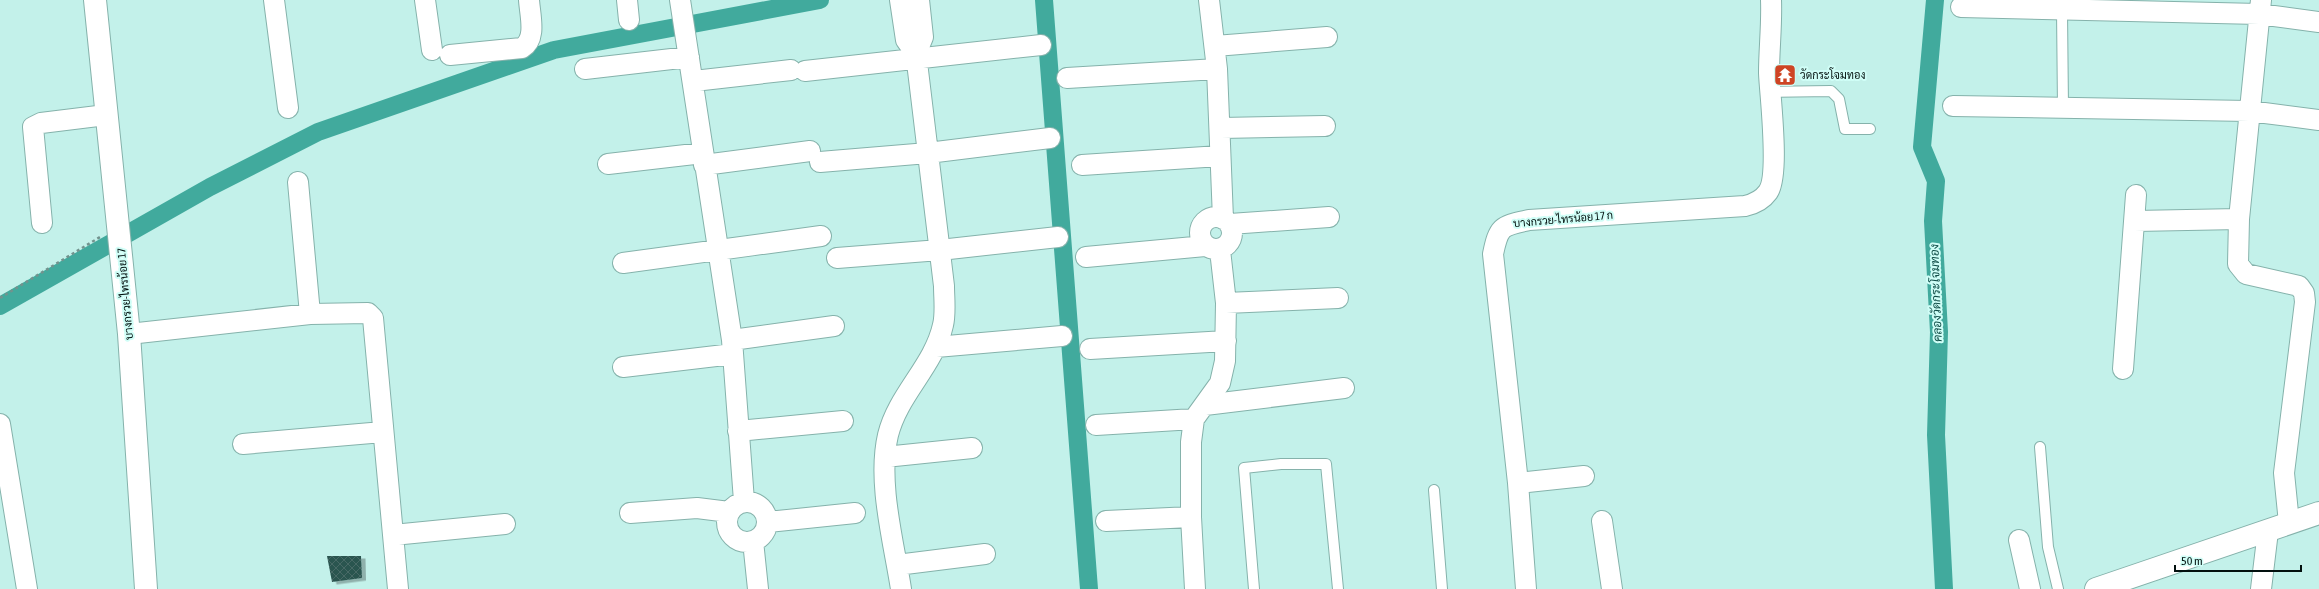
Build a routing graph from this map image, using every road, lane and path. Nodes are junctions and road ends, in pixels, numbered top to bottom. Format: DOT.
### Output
graph roads {
  1 [pos="95,0"];
  2 [pos="274,0"];
  3 [pos="425,0"];
  4 [pos="529,0"];
  5 [pos="627,0"];
  6 [pos="1209,0"];
  7 [pos="1770,0"];
  8 [pos="911,6"];
  9 [pos="1961,7"];
  10 [pos="2260,7"];
  11 [pos="2062,10"];
  12 [pos="682,18"];
  13 [pos="628,20"];
  14 [pos="2319,22"];
  15 [pos="1327,37"];
  16 [pos="1041,45"];
  17 [pos="1215,46"];
  18 [pos="689,57"];
  19 [pos="916,57"];
  20 [pos="585,69"];
  21 [pos="1217,69"];
  22 [pos="1067,78"];
  23 [pos="694,81"];
  24 [pos="1770,92"];
  25 [pos="1953,106"];
  26 [pos="288,108"];
  27 [pos="2064,109"];
  28 [pos="2249,111"];
  29 [pos="106,115"];
  30 [pos="2319,120"];
  31 [pos="1325,126"];
  32 [pos="1221,128"];
  33 [pos="1870,129"];
  34 [pos="1050,138"];
  35 [pos="928,153"];
  36 [pos="1220,156"];
  37 [pos="704,159"];
  38 [pos="608,164"];
  39 [pos="1082,165"];
  40 [pos="298,182"];
  41 [pos="2136,196"];
  42 [pos="1329,217"];
  43 [pos="2239,220"];
  44 [pos="1226,221"];
  45 [pos="2135,222"];
  46 [pos="42,223"];
  47 [pos="118,230"];
  48 [pos="822,236"];
  49 [pos="1058,237"];
  50 [pos="1212,248"];
  51 [pos="717,250"];
  52 [pos="940,250"];
  53 [pos="1086,257"];
  54 [pos="838,258"];
  55 [pos="623,262"];
  56 [pos="0,298"];
  57 [pos="1338,298"];
  58 [pos="1226,303"];
  59 [pos="310,314"];
  60 [pos="834,326"];
  61 [pos="129,334"];
  62 [pos="1062,336"];
  63 [pos="1226,341"];
  64 [pos="732,347"];
  65 [pos="936,347"];
  66 [pos="1090,350"];
  67 [pos="623,367"];
  68 [pos="2123,369"];
  69 [pos="1344,388"];
  70 [pos="1199,412"];
  71 [pos="843,421"];
  72 [pos="0,424"];
  73 [pos="1096,425"];
  74 [pos="738,431"];
  75 [pos="383,432"];
  76 [pos="243,444"];
  77 [pos="2040,447"];
  78 [pos="972,448"];
  79 [pos="885,457"];
  80 [pos="1584,476"];
  81 [pos="1518,483"];
  82 [pos="1434,490"];
  83 [pos="737,507"];
  84 [pos="630,513"];
  85 [pos="855,513"];
  86 [pos="2319,513"];
  87 [pos="1191,517"];
  88 [pos="1106,521"];
  89 [pos="1602,521"];
  90 [pos="768,522"];
  91 [pos="2289,523"];
  92 [pos="505,524"];
  93 [pos="2268,531"];
  94 [pos="393,534"];
  95 [pos="2019,540"];
  96 [pos="753,541"];
  97 [pos="985,554"];
  98 [pos="897,565"];
  99 [pos="27,589"];
  100 [pos="146,589"];
  101 [pos="398,589"];
  102 [pos="758,589"];
  103 [pos="901,589"];
  104 [pos="1195,589"];
  105 [pos="1254,589"];
  106 [pos="1338,589"];
  107 [pos="1442,589"];
  108 [pos="1526,589"];
  109 [pos="1612,589"];
  110 [pos="2030,589"];
  111 [pos="2058,589"];
  112 [pos="2096,589"];
  113 [pos="2260,589"];
  1 -- 29 [label="street, บางกรวย-ไทรน้อย 17"];
  2 -- 26 [label="street"];
  3 -- 4 [label="street"];
  5 -- 13 [label="street"];
  6 -- 17 [label="street"];
  7 -- 24 [label="street, บางกรวย-ไทรน้อย 17 ก"];
  8 -- 19 [label="street"];
  9 -- 11 [label="street"];
  10 -- 11 [label="street"];
  10 -- 14 [label="street"];
  10 -- 28 [label="street"];
  11 -- 27 [label="lane"];
  12 -- 18 [label="street"];
  15 -- 17 [label="street"];
  16 -- 19 [label="street"];
  17 -- 21 [label="street"];
  18 -- 20 [label="street"];
  18 -- 23 [label="street"];
  19 -- 23 [label="street"];
  19 -- 35 [label="street"];
  21 -- 22 [label="street"];
  21 -- 32 [label="street"];
  23 -- 37 [label="street"];
  24 -- 33 [label="lane"];
  24 -- 81 [label="street, บางกรวย-ไทรน้อย 17 ก"];
  25 -- 27 [label="street"];
  27 -- 28 [label="street"];
  28 -- 30 [label="street"];
  28 -- 43 [label="street"];
  29 -- 46 [label="street"];
  29 -- 47 [label="street, บางกรวย-ไทรน้อย 17"];
  31 -- 32 [label="street"];
  32 -- 36 [label="street"];
  34 -- 35 [label="street"];
  35 -- 37 [label="street"];
  35 -- 52 [label="street"];
  36 -- 39 [label="street"];
  36 -- 44 [label="street"];
  37 -- 38 [label="street"];
  37 -- 51 [label="street"];
  40 -- 59 [label="street"];
  41 -- 45 [label="street"];
  42 -- 44 [label="street"];
  43 -- 45 [label="street"];
  43 -- 91 [label="street"];
  44 -- 50 [label="street"];
  44 -- 50 [label="street"];
  45 -- 68 [label="street"];
  47 -- 56 [label="path"];
  47 -- 61 [label="street, บางกรวย-ไทรน้อย 17"];
  48 -- 51 [label="street"];
  49 -- 52 [label="street"];
  50 -- 53 [label="street"];
  50 -- 58 [label="street"];
  51 -- 55 [label="street"];
  51 -- 64 [label="street"];
  52 -- 54 [label="street"];
  52 -- 65 [label="street"];
  57 -- 58 [label="street"];
  58 -- 63 [label="street"];
  59 -- 61 [label="street"];
  59 -- 75 [label="street"];
  60 -- 64 [label="street"];
  61 -- 100 [label="street, บางกรวย-ไทรน้อย 17"];
  62 -- 65 [label="street"];
  63 -- 66 [label="street"];
  63 -- 70 [label="street"];
  64 -- 67 [label="street"];
  64 -- 74 [label="street"];
  65 -- 79 [label="street"];
  69 -- 70 [label="street"];
  70 -- 73 [label="street"];
  70 -- 87 [label="street"];
  71 -- 74 [label="street"];
  72 -- 99 [label="street"];
  74 -- 83 [label="street"];
  75 -- 76 [label="street"];
  75 -- 94 [label="street"];
  77 -- 111 [label="lane"];
  78 -- 79 [label="street"];
  79 -- 98 [label="street"];
  80 -- 81 [label="street"];
  81 -- 108 [label="street, บางกรวย-ไทรน้อย 17 ก"];
  82 -- 107 [label="lane"];
  83 -- 84 [label="street"];
  83 -- 90 [label="street"];
  83 -- 96 [label="street"];
  85 -- 90 [label="street"];
  86 -- 91 [label="street"];
  87 -- 88 [label="street"];
  87 -- 104 [label="street"];
  89 -- 109 [label="street"];
  90 -- 96 [label="street"];
  91 -- 93 [label="street"];
  92 -- 94 [label="street"];
  93 -- 112 [label="street"];
  93 -- 113 [label="street"];
  94 -- 101 [label="street"];
  95 -- 110 [label="street"];
  96 -- 102 [label="street"];
  97 -- 98 [label="street"];
  98 -- 103 [label="street"];
  105 -- 106 [label="lane"];
}
